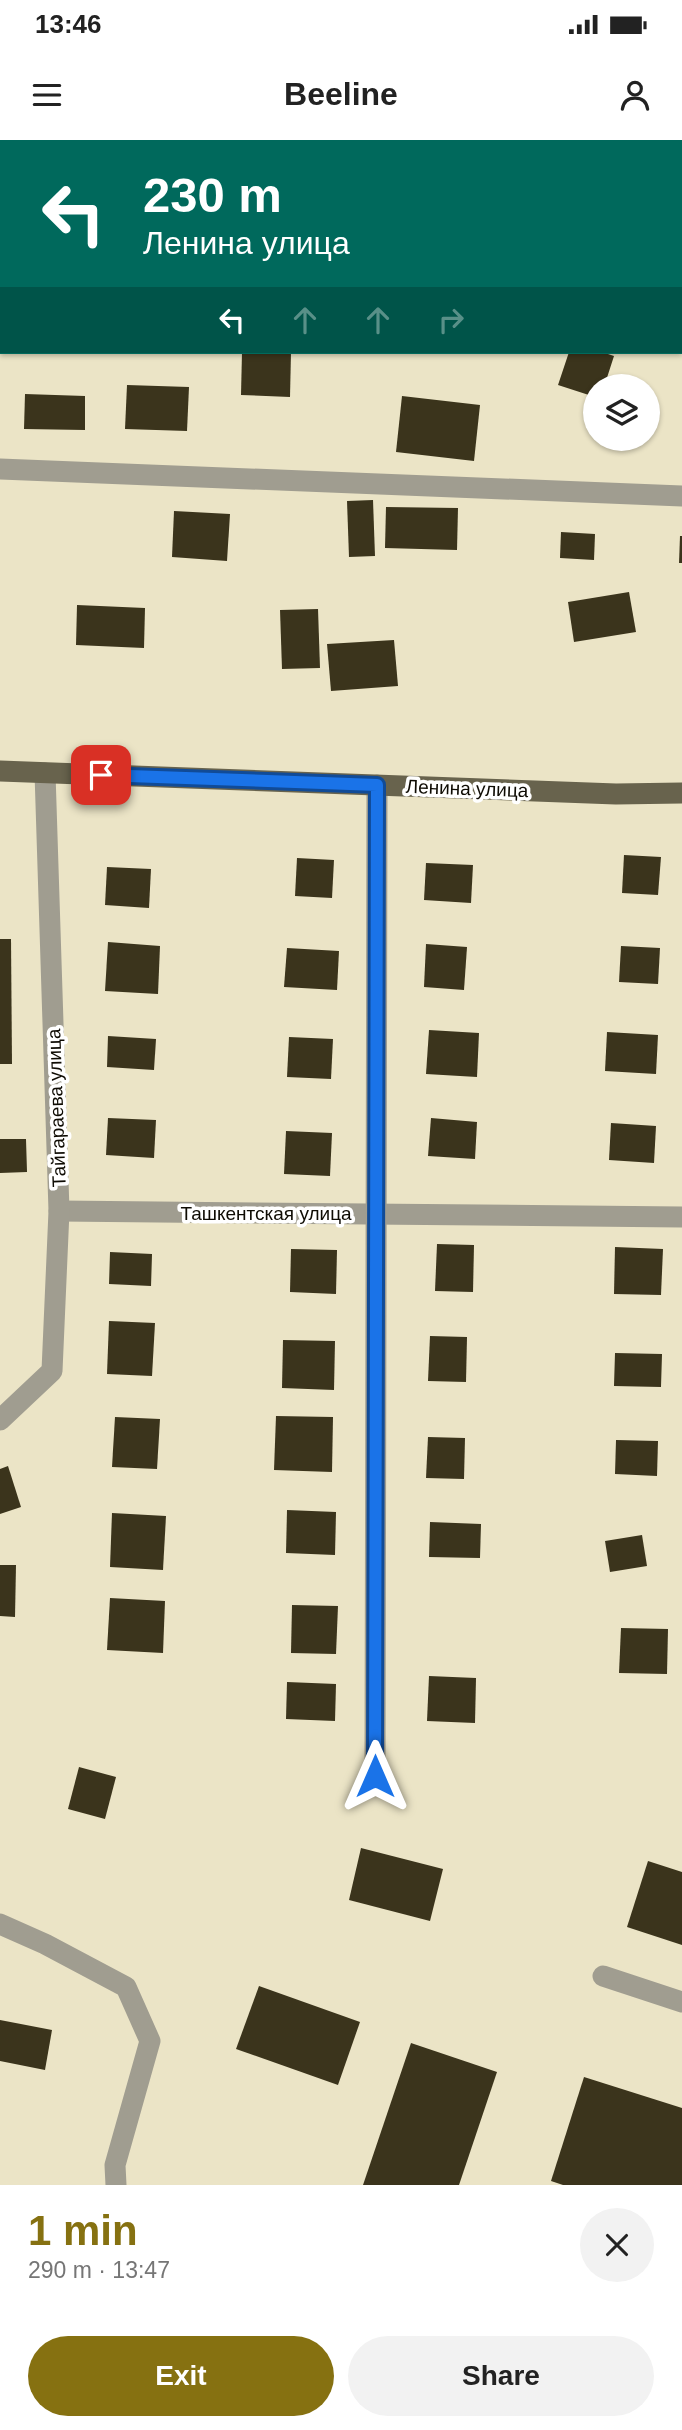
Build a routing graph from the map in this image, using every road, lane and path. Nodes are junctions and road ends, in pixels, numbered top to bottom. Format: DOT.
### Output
graph roads {
  1 [pos="0,468"];
  2 [pos="682,496"];
  3 [pos="0,771"];
  4 [pos="46,773"];
  5 [pos="377,785"];
  6 [pos="682,793"];
  7 [pos="59,1212"];
  8 [pos="376,1213"];
  9 [pos="682,1217"];
  10 [pos="0,1420"];
  11 [pos="375,1776"];
  12 [pos="0,1924"];
  13 [pos="603,1976"];
  14 [pos="682,2002"];
  15 [pos="116,2185"];
  1 -- 2 [label="street"];
  3 -- 4 [label="main road, Ленина улица"];
  4 -- 5 [label="main road, Ленина улица"];
  4 -- 7 [label="street, Тайгараева улица"];
  5 -- 6 [label="main road, Ленина улица"];
  5 -- 8 [label="street"];
  7 -- 8 [label="street, Ташкентская улица"];
  7 -- 10 [label="street, Тайгараева улица"];
  8 -- 9 [label="street, Ташкентская улица"];
  8 -- 11 [label="street"];
  12 -- 15 [label="street"];
  13 -- 14 [label="street"];
}
